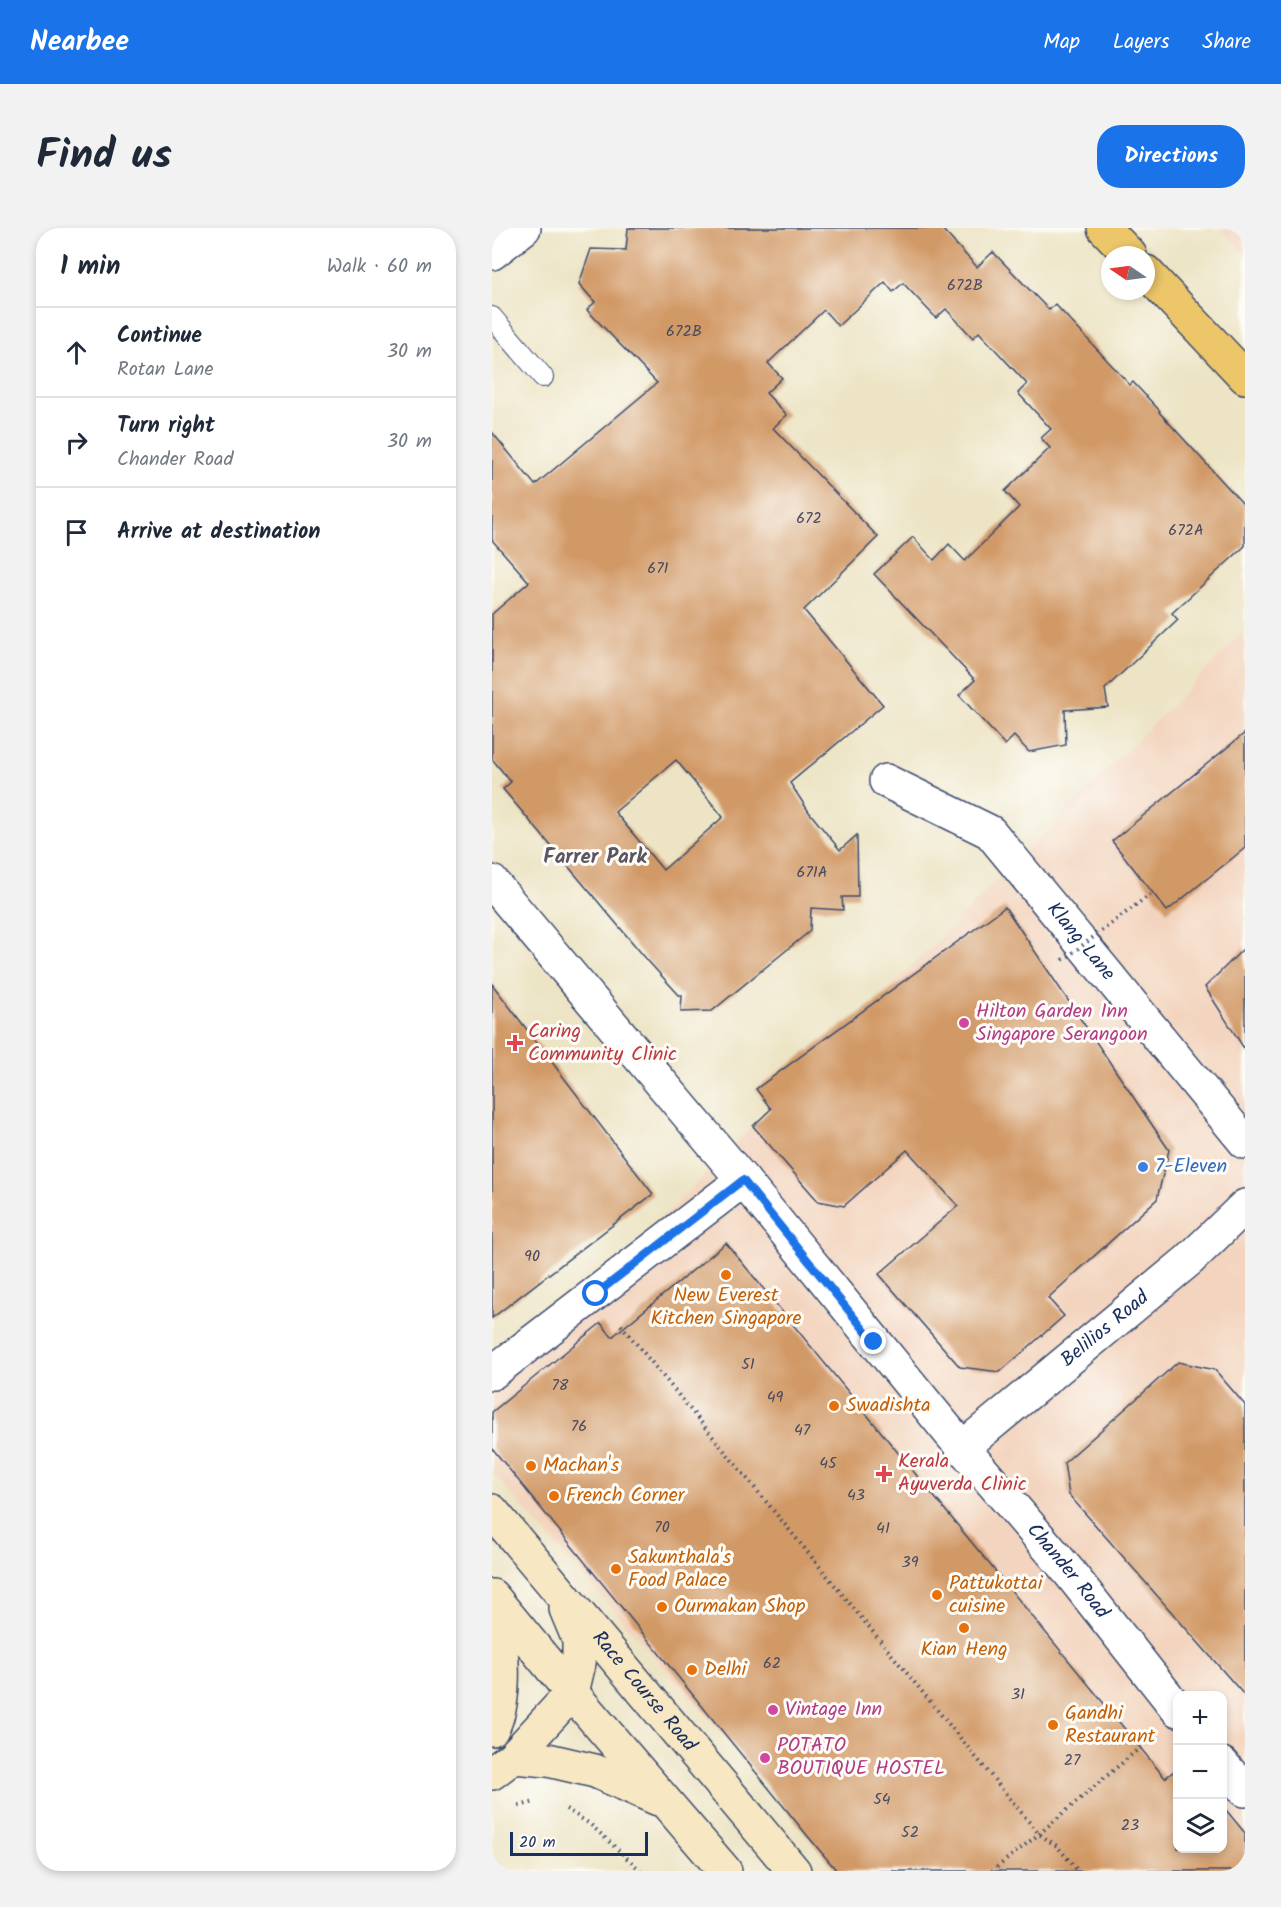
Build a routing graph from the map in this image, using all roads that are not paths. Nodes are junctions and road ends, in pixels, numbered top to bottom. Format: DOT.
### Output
graph roads {
  1 [pos="524,228"];
  2 [pos="1104,228"];
  3 [pos="1121,246"];
  4 [pos="492,254"];
  5 [pos="1155,282"];
  6 [pos="492,317"];
  7 [pos="543,377"];
  8 [pos="1245,377"];
  9 [pos="886,781"];
  10 [pos="492,882"];
  11 [pos="1245,1142"];
  12 [pos="743,1180"];
  13 [pos="1245,1206"];
  14 [pos="492,1373"];
  15 [pos="962,1448"];
  16 [pos="492,1511"];
  17 [pos="557,1588"];
  18 [pos="494,1598"];
  19 [pos="572,1693"];
  20 [pos="1173,1704"];
  21 [pos="492,1729"];
  22 [pos="503,1765"];
  23 [pos="1227,1770"];
  24 [pos="1245,1790"];
  25 [pos="668,1803"];
  26 [pos="725,1871"];
  27 [pos="794,1871"];
  1 -- 4 [label="street"];
  2 -- 3 [label="main road"];
  5 -- 8 [label="main road"];
  6 -- 7 [label="lane"];
  9 -- 11 [label="street, Klang Lane"];
  10 -- 12 [label="street, Chander Road"];
  12 -- 14 [label="street"];
  12 -- 15 [label="street, Chander Road"];
  13 -- 15 [label="street, Belilios Road"];
  15 -- 20 [label="street, Chander Road"];
  16 -- 17 [label="street, Race Course Road"];
  17 -- 19 [label="street"];
  17 -- 27 [label="street, Race Course Road"];
  18 -- 19 [label="street"];
  18 -- 21 [label="street"];
  19 -- 22 [label="street"];
  19 -- 25 [label="street"];
  22 -- 25 [label="street"];
  23 -- 24 [label="street"];
  25 -- 26 [label="street"];
}
